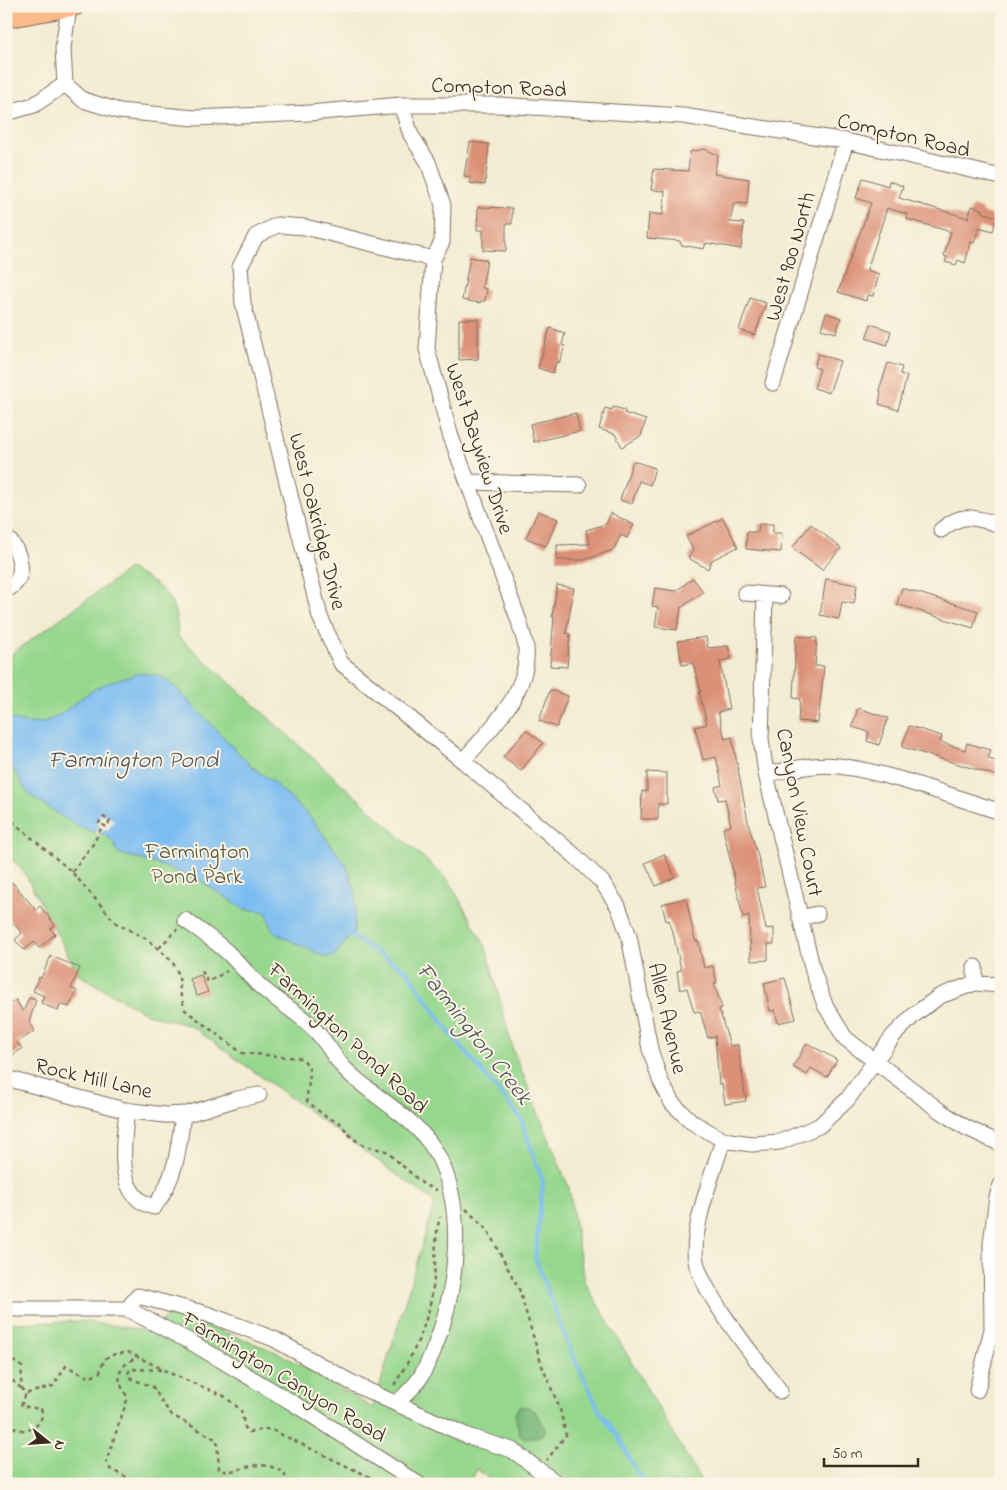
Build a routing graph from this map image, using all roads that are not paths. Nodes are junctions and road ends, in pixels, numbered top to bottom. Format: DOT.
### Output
graph roads {
  1 [pos="71,7"];
  2 [pos="6,18"];
  3 [pos="65,84"];
  4 [pos="401,105"];
  5 [pos="6,113"];
  6 [pos="846,141"];
  7 [pos="1001,177"];
  8 [pos="434,259"];
  9 [pos="773,383"];
  10 [pos="468,482"];
  11 [pos="579,486"];
  12 [pos="1001,525"];
  13 [pos="941,530"];
  14 [pos="6,537"];
  15 [pos="6,590"];
  16 [pos="746,593"];
  17 [pos="765,595"];
  18 [pos="780,596"];
  19 [pos="463,761"];
  20 [pos="766,774"];
  21 [pos="1001,812"];
  22 [pos="818,914"];
  23 [pos="800,918"];
  24 [pos="184,920"];
  25 [pos="975,967"];
  26 [pos="975,983"];
  27 [pos="1001,985"];
  28 [pos="874,1060"];
  29 [pos="7,1081"];
  30 [pos="259,1095"];
  31 [pos="127,1110"];
  32 [pos="183,1114"];
  33 [pos="723,1140"];
  34 [pos="1001,1144"];
  35 [pos="1001,1185"];
  36 [pos="6,1309"];
  37 [pos="127,1309"];
  38 [pos="977,1390"];
  39 [pos="780,1391"];
  40 [pos="392,1401"];
  41 [pos="418,1484"];
  42 [pos="558,1484"];
  1 -- 2 [label="main road"];
  1 -- 3 [label="street"];
  3 -- 4 [label="street, Compton Road"];
  3 -- 5 [label="street"];
  4 -- 6 [label="street, Compton Road"];
  4 -- 8 [label="street, West Bayview Drive"];
  6 -- 7 [label="street, Compton Road"];
  6 -- 9 [label="street, West 900 North"];
  8 -- 10 [label="street, West Bayview Drive"];
  8 -- 19 [label="street, West Oakridge Drive"];
  10 -- 11 [label="street"];
  10 -- 19 [label="street, West Bayview Drive"];
  12 -- 13 [label="street"];
  14 -- 15 [label="street"];
  16 -- 17 [label="street"];
  17 -- 18 [label="street"];
  17 -- 20 [label="street, Canyon View Court"];
  19 -- 33 [label="street, Allen Avenue"];
  20 -- 21 [label="street"];
  20 -- 23 [label="street, Canyon View Court"];
  22 -- 23 [label="street, Canyon View Court"];
  23 -- 28 [label="street, Canyon View Court"];
  24 -- 40 [label="street, Farmington Pond Road"];
  25 -- 26 [label="street"];
  26 -- 27 [label="street"];
  26 -- 28 [label="street, Allen Avenue"];
  28 -- 33 [label="street, Allen Avenue"];
  28 -- 34 [label="street, Canyon View Court"];
  29 -- 31 [label="street, Rock Mill Lane"];
  30 -- 32 [label="street, Rock Mill Lane"];
  31 -- 32 [label="street, Rock Mill Lane"];
  31 -- 32 [label="street"];
  33 -- 39 [label="street"];
  35 -- 38 [label="street"];
  36 -- 37 [label="street"];
  37 -- 40 [label="street"];
  37 -- 41 [label="street, Farmington Canyon Road"];
  40 -- 42 [label="street"];
}
